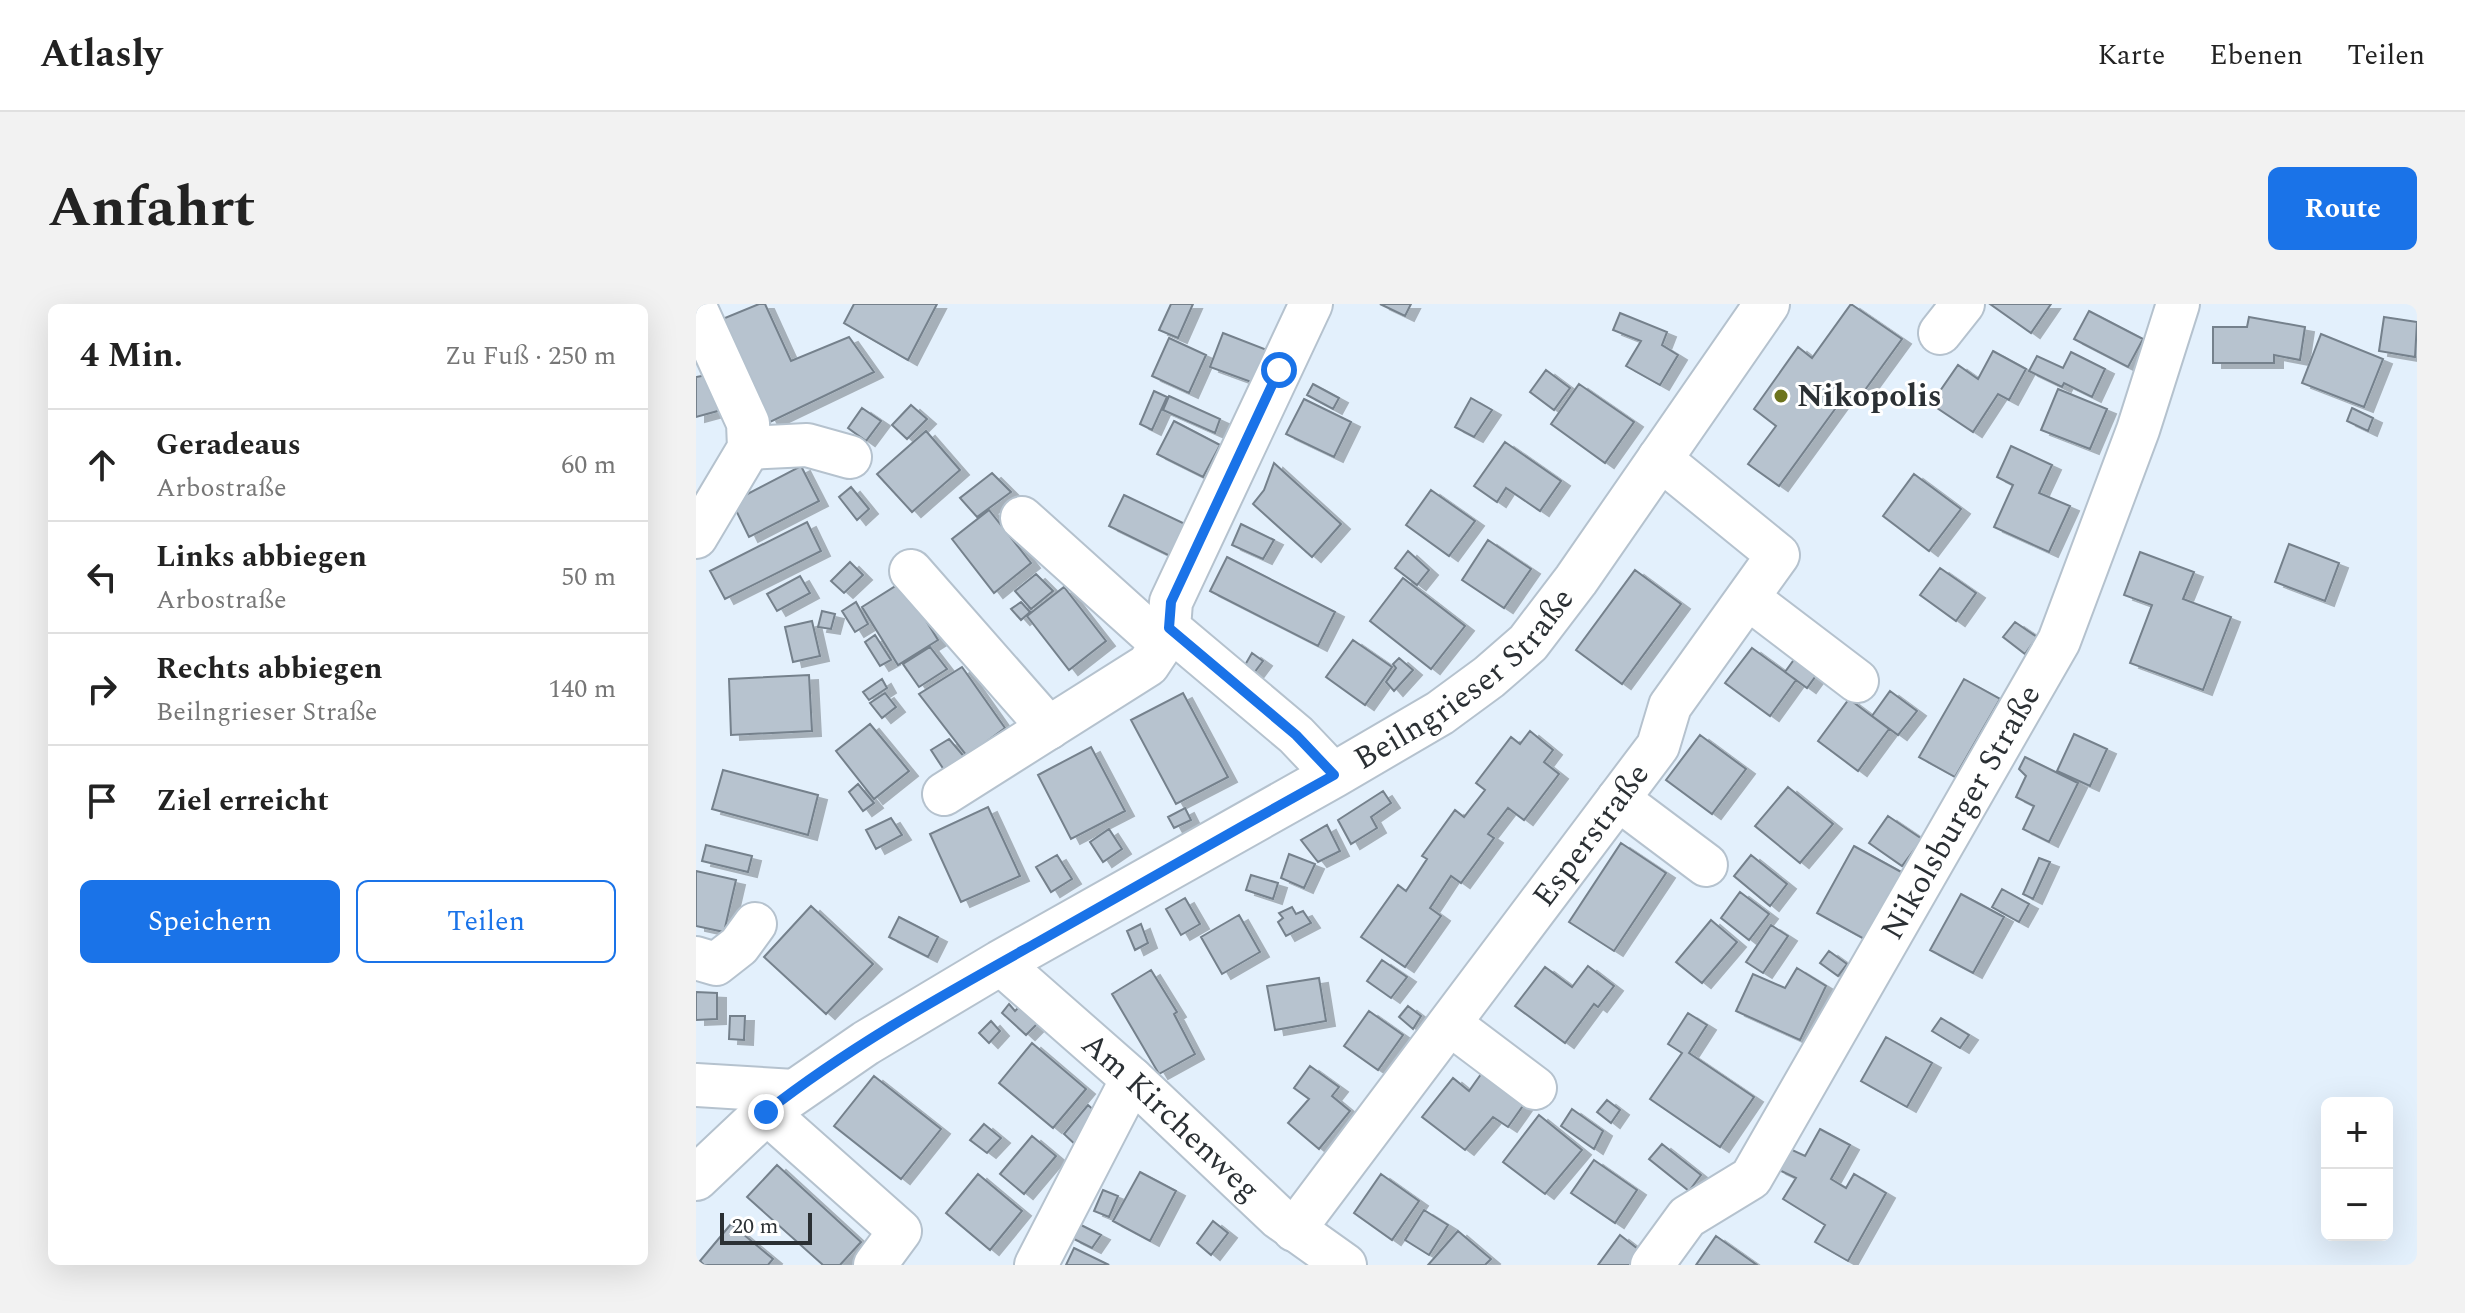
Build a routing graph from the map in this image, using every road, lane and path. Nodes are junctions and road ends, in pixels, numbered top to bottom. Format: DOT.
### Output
graph roads {
  1 [pos="1311,304"];
  2 [pos="1767,304"];
  3 [pos="2178,304"];
  4 [pos="696,309"];
  5 [pos="749,448"];
  6 [pos="850,457"];
  7 [pos="1659,458"];
  8 [pos="1022,518"];
  9 [pos="696,537"];
  10 [pos="911,571"];
  11 [pos="1748,598"];
  12 [pos="1166,636"];
  13 [pos="1857,681"];
  14 [pos="1049,728"];
  15 [pos="1334,775"];
  16 [pos="944,794"];
  17 [pos="1618,799"];
  18 [pos="1706,865"];
  19 [pos="755,924"];
  20 [pos="696,958"];
  21 [pos="1000,963"];
  22 [pos="1450,1024"];
  23 [pos="1132,1079"];
  24 [pos="696,1085"];
  25 [pos="1535,1088"];
  26 [pos="780,1102"];
  27 [pos="696,1178"];
  28 [pos="1294,1230"];
  29 [pos="875,1265"];
  30 [pos="1036,1265"];
  31 [pos="1345,1265"];
  32 [pos="1652,1265"];
  1 -- 12 [label="street"];
  2 -- 7 [label="main road, Beilngrieser Straße"];
  3 -- 32 [label="street, Nikolsburger Straße"];
  4 -- 5 [label="street"];
  5 -- 6 [label="street"];
  5 -- 9 [label="street"];
  7 -- 11 [label="street, Esperstraße"];
  7 -- 15 [label="main road, Beilngrieser Straße"];
  8 -- 12 [label="street"];
  10 -- 14 [label="street"];
  11 -- 13 [label="street"];
  11 -- 17 [label="street, Esperstraße"];
  12 -- 14 [label="street"];
  12 -- 15 [label="street"];
  14 -- 16 [label="street"];
  15 -- 21 [label="main road, Beilngrieser Straße"];
  17 -- 18 [label="street"];
  17 -- 22 [label="street, Esperstraße"];
  19 -- 20 [label="street"];
  21 -- 23 [label="street, Am Kirchenweg"];
  21 -- 26 [label="main road, Beilngrieser Straße"];
  22 -- 25 [label="street"];
  22 -- 28 [label="street, Esperstraße"];
  23 -- 28 [label="street, Am Kirchenweg"];
  23 -- 30 [label="street"];
  24 -- 26 [label="street"];
  26 -- 27 [label="main road, Beilngrieser Straße"];
  26 -- 29 [label="street"];
  28 -- 31 [label="street, Am Kirchenweg"];
}
